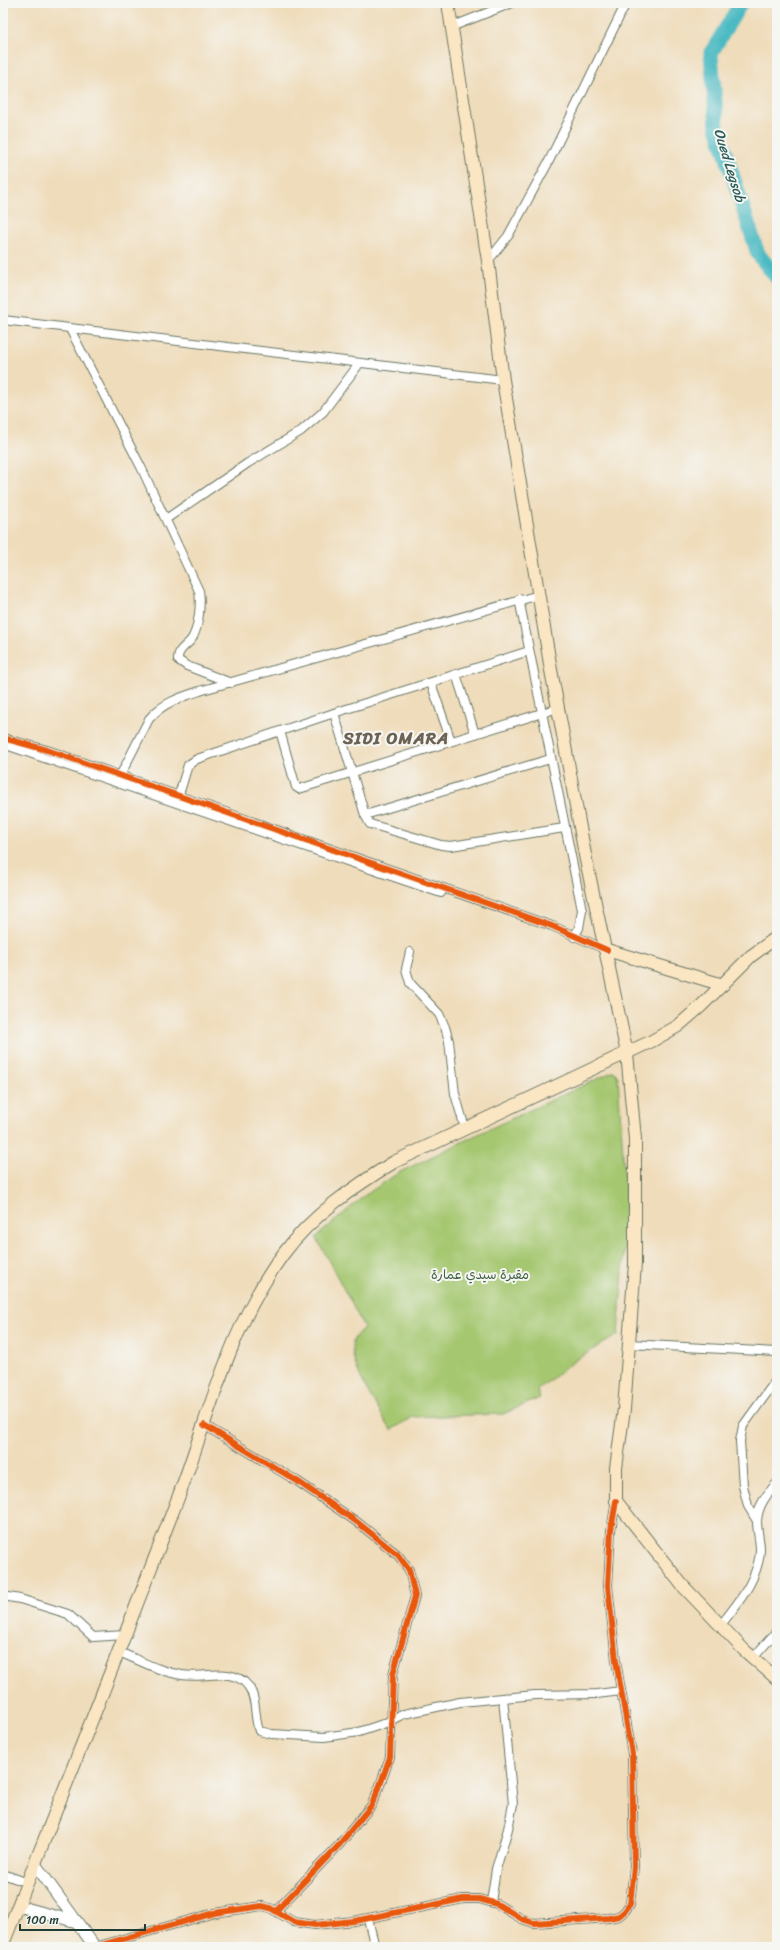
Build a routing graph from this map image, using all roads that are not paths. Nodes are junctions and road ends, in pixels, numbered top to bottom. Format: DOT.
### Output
graph roads {
  1 [pos="448,3"];
  2 [pos="512,3"];
  3 [pos="626,3"];
  4 [pos="451,27"];
  5 [pos="488,261"];
  6 [pos="3,320"];
  7 [pos="70,329"];
  8 [pos="359,364"];
  9 [pos="503,380"];
  10 [pos="166,519"];
  11 [pos="539,594"];
  12 [pos="519,599"];
  13 [pos="529,652"];
  14 [pos="456,674"];
  15 [pos="431,682"];
  16 [pos="231,683"];
  17 [pos="558,708"];
  18 [pos="334,713"];
  19 [pos="541,713"];
  20 [pos="280,731"];
  21 [pos="476,734"];
  22 [pos="3,738"];
  23 [pos="451,741"];
  24 [pos="3,744"];
  25 [pos="550,759"];
  26 [pos="353,772"];
  27 [pos="120,776"];
  28 [pos="178,800"];
  29 [pos="365,814"];
  30 [pos="564,828"];
  31 [pos="586,860"];
  32 [pos="571,863"];
  33 [pos="582,910"];
  34 [pos="598,911"];
  35 [pos="574,937"];
  36 [pos="777,937"];
  37 [pos="607,950"];
  38 [pos="410,952"];
  39 [pos="723,985"];
  40 [pos="628,1053"];
  41 [pos="465,1128"];
  42 [pos="629,1344"];
  43 [pos="777,1352"];
  44 [pos="776,1381"];
  45 [pos="204,1425"];
  46 [pos="777,1484"];
  47 [pos="616,1501"];
  48 [pos="757,1521"];
  49 [pos="3,1596"];
  50 [pos="720,1626"];
  51 [pos="777,1631"];
  52 [pos="125,1635"];
  53 [pos="119,1652"];
  54 [pos="753,1658"];
  55 [pos="777,1679"];
  56 [pos="622,1691"];
  57 [pos="503,1698"];
  58 [pos="391,1721"];
  59 [pos="35,1864"];
  60 [pos="3,1874"];
  61 [pos="28,1883"];
  62 [pos="491,1902"];
  63 [pos="18,1906"];
  64 [pos="276,1911"];
  65 [pos="368,1919"];
  66 [pos="78,1922"];
  67 [pos="3,1944"];
  68 [pos="95,1947"];
  69 [pos="375,1947"];
  1 -- 4 [label="main road"];
  2 -- 4 [label="street"];
  3 -- 5 [label="street"];
  4 -- 5 [label="main road"];
  5 -- 9 [label="main road"];
  6 -- 7 [label="street"];
  7 -- 8 [label="street"];
  7 -- 10 [label="street"];
  8 -- 9 [label="street"];
  8 -- 10 [label="street"];
  9 -- 11 [label="main road"];
  10 -- 16 [label="street"];
  11 -- 12 [label="street"];
  11 -- 17 [label="main road"];
  12 -- 13 [label="street"];
  12 -- 16 [label="street"];
  13 -- 14 [label="street"];
  13 -- 19 [label="street"];
  14 -- 15 [label="street"];
  14 -- 21 [label="street"];
  15 -- 18 [label="street"];
  15 -- 23 [label="street"];
  16 -- 27 [label="street"];
  17 -- 19 [label="street"];
  17 -- 31 [label="main road"];
  18 -- 20 [label="street"];
  18 -- 26 [label="street"];
  19 -- 21 [label="street"];
  19 -- 25 [label="street"];
  20 -- 26 [label="street"];
  20 -- 28 [label="street"];
  21 -- 23 [label="street"];
  22 -- 27 [label="street"];
  23 -- 26 [label="street"];
  24 -- 28 [label="street"];
  25 -- 29 [label="street"];
  25 -- 30 [label="street"];
  26 -- 29 [label="street"];
  27 -- 28 [label="street"];
  28 -- 35 [label="street"];
  29 -- 30 [label="street"];
  30 -- 32 [label="street"];
  31 -- 32 [label="street"];
  31 -- 34 [label="main road"];
  32 -- 33 [label="street"];
  33 -- 34 [label="street"];
  33 -- 35 [label="street"];
  34 -- 37 [label="main road"];
  35 -- 37 [label="street"];
  36 -- 39 [label="main road"];
  37 -- 39 [label="main road"];
  37 -- 40 [label="main road"];
  38 -- 41 [label="street"];
  39 -- 40 [label="main road"];
  40 -- 41 [label="main road"];
  40 -- 42 [label="main road"];
  41 -- 45 [label="main road"];
  42 -- 43 [label="street"];
  42 -- 47 [label="main road"];
  44 -- 48 [label="street"];
  45 -- 52 [label="main road"];
  45 -- 58 [label="street"];
  46 -- 48 [label="street"];
  47 -- 50 [label="main road"];
  47 -- 56 [label="street"];
  48 -- 50 [label="street"];
  49 -- 52 [label="street"];
  50 -- 54 [label="main road"];
  51 -- 54 [label="street"];
  52 -- 53 [label="main road"];
  53 -- 58 [label="street"];
  53 -- 59 [label="main road"];
  54 -- 55 [label="main road"];
  56 -- 57 [label="street"];
  56 -- 62 [label="street"];
  57 -- 58 [label="street"];
  57 -- 62 [label="street"];
  58 -- 64 [label="street"];
  59 -- 61 [label="main road"];
  59 -- 66 [label="street"];
  60 -- 61 [label="street"];
  61 -- 63 [label="main road"];
  62 -- 65 [label="street"];
  63 -- 66 [label="street"];
  63 -- 67 [label="main road"];
  64 -- 65 [label="street"];
  64 -- 68 [label="street"];
  65 -- 69 [label="street"];
  66 -- 68 [label="street"];
}
